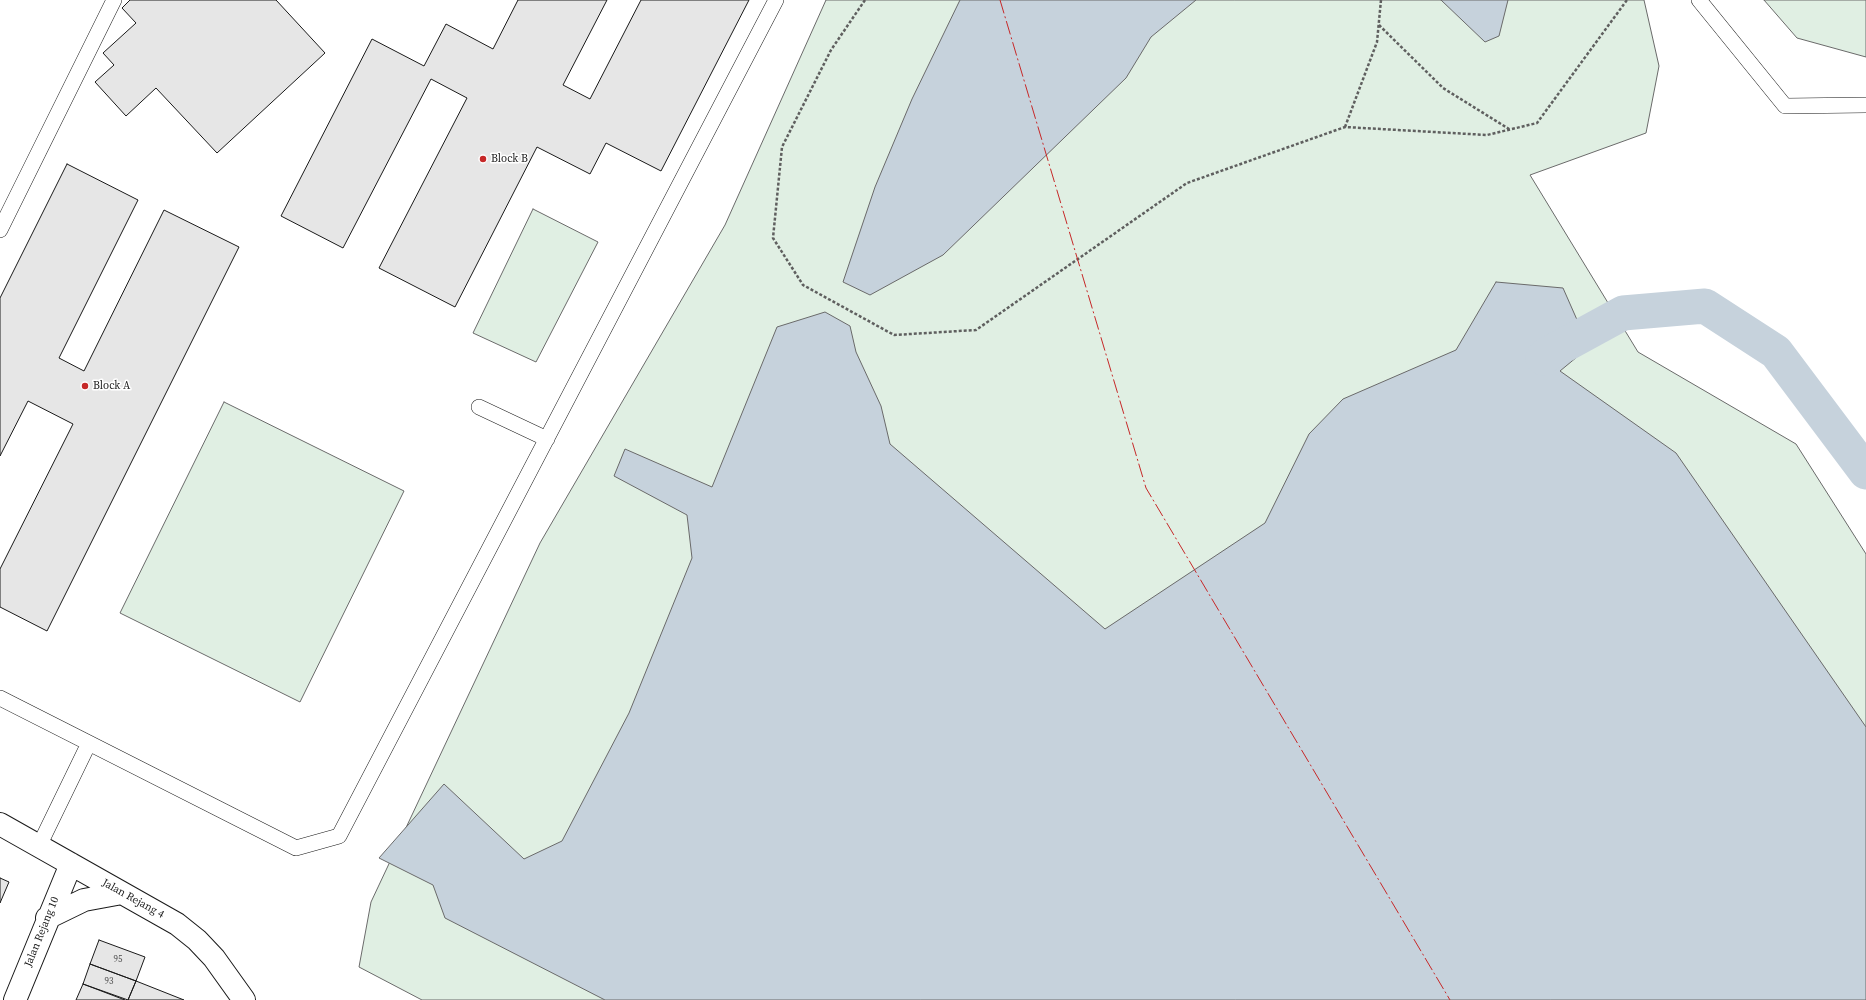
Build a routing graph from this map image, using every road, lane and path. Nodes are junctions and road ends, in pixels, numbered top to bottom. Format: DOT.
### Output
graph roads {
  1 [pos="114,0"];
  2 [pos="776,0"];
  3 [pos="865,0"];
  4 [pos="1381,0"];
  5 [pos="1627,0"];
  6 [pos="1698,0"];
  7 [pos="1379,25"];
  8 [pos="1866,105"];
  9 [pos="1345,127"];
  10 [pos="1509,130"];
  11 [pos="0,230"];
  12 [pos="480,406"];
  13 [pos="547,439"];
  14 [pos="0,698"];
  15 [pos="89,743"];
  16 [pos="0,824"];
  17 [pos="43,848"];
  18 [pos="71,864"];
  19 [pos="122,893"];
  20 [pos="47,918"];
  21 [pos="15,1000"];
  22 [pos="244,1000"];
  1 -- 11 [label="lane"];
  2 -- 13 [label="lane"];
  3 -- 9 [label="path"];
  4 -- 7 [label="path"];
  5 -- 10 [label="path"];
  6 -- 8 [label="lane"];
  7 -- 9 [label="path"];
  7 -- 10 [label="path"];
  9 -- 10 [label="path"];
  12 -- 13 [label="lane"];
  13 -- 15 [label="lane"];
  14 -- 15 [label="lane"];
  15 -- 17 [label="lane"];
  16 -- 17 [label="street, Jalan Rejang 4"];
  17 -- 18 [label="street, Jalan Rejang 4"];
  17 -- 20 [label="street"];
  18 -- 19 [label="street, Jalan Rejang 4"];
  18 -- 20 [label="street, Jalan Rejang 10"];
  19 -- 20 [label="street"];
  19 -- 22 [label="street, Jalan Rejang 4"];
  20 -- 21 [label="street, Jalan Rejang 10"];
}
